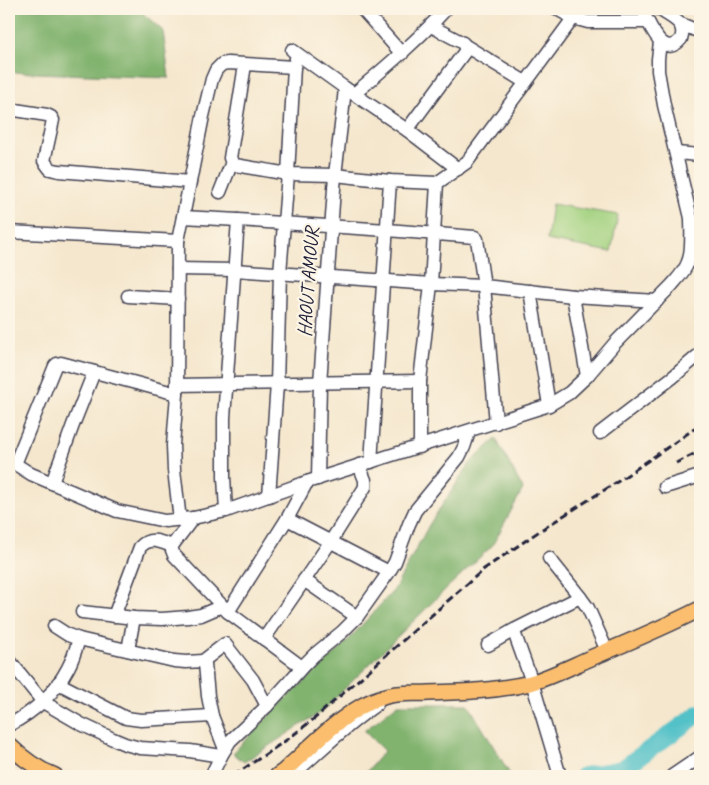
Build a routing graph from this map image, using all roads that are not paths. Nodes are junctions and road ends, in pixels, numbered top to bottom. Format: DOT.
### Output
graph roads {
  1 [pos="362,9"];
  2 [pos="446,9"];
  3 [pos="556,9"];
  4 [pos="648,9"];
  5 [pos="659,9"];
  6 [pos="576,14"];
  7 [pos="648,22"];
  8 [pos="681,24"];
  9 [pos="431,26"];
  10 [pos="700,32"];
  11 [pos="681,39"];
  12 [pos="700,39"];
  13 [pos="660,42"];
  14 [pos="464,45"];
  15 [pos="402,54"];
  16 [pos="246,65"];
  17 [pos="294,67"];
  18 [pos="526,82"];
  19 [pos="349,91"];
  20 [pos="9,109"];
  21 [pos="407,130"];
  22 [pos="676,153"];
  23 [pos="700,155"];
  24 [pos="232,162"];
  25 [pos="458,169"];
  26 [pos="288,174"];
  27 [pos="335,175"];
  28 [pos="390,181"];
  29 [pos="190,182"];
  30 [pos="437,183"];
  31 [pos="220,192"];
  32 [pos="695,210"];
  33 [pos="183,217"];
  34 [pos="238,220"];
  35 [pos="284,223"];
  36 [pos="331,227"];
  37 [pos="387,230"];
  38 [pos="9,232"];
  39 [pos="433,234"];
  40 [pos="178,241"];
  41 [pos="178,269"];
  42 [pos="234,270"];
  43 [pos="280,274"];
  44 [pos="327,276"];
  45 [pos="383,280"];
  46 [pos="431,284"];
  47 [pos="484,286"];
  48 [pos="530,291"];
  49 [pos="128,296"];
  50 [pos="573,296"];
  51 [pos="178,299"];
  52 [pos="657,301"];
  53 [pos="700,354"];
  54 [pos="94,372"];
  55 [pos="587,376"];
  56 [pos="420,381"];
  57 [pos="376,382"];
  58 [pos="320,383"];
  59 [pos="227,384"];
  60 [pos="277,384"];
  61 [pos="177,390"];
  62 [pos="548,405"];
  63 [pos="496,423"];
  64 [pos="469,432"];
  65 [pos="600,433"];
  66 [pos="420,447"];
  67 [pos="12,462"];
  68 [pos="365,464"];
  69 [pos="700,476"];
  70 [pos="313,481"];
  71 [pos="52,483"];
  72 [pos="666,487"];
  73 [pos="269,496"];
  74 [pos="226,511"];
  75 [pos="187,519"];
  76 [pos="287,519"];
  77 [pos="331,542"];
  78 [pos="172,546"];
  79 [pos="549,558"];
  80 [pos="389,572"];
  81 [pos="304,580"];
  82 [pos="580,597"];
  83 [pos="225,609"];
  84 [pos="700,609"];
  85 [pos="82,612"];
  86 [pos="114,616"];
  87 [pos="357,617"];
  88 [pos="134,618"];
  89 [pos="54,626"];
  90 [pos="514,630"];
  91 [pos="264,638"];
  92 [pos="79,639"];
  93 [pos="488,645"];
  94 [pos="128,650"];
  95 [pos="607,651"];
  96 [pos="9,660"];
  97 [pos="203,661"];
  98 [pos="302,667"];
  99 [pos="532,682"];
  100 [pos="58,683"];
  101 [pos="401,694"];
  102 [pos="43,702"];
  103 [pos="267,706"];
  104 [pos="212,716"];
  105 [pos="9,725"];
  106 [pos="9,745"];
  107 [pos="700,757"];
  108 [pos="217,760"];
  109 [pos="559,774"];
  110 [pos="55,776"];
  111 [pos="277,776"];
  112 [pos="291,776"];
  113 [pos="672,776"];
  1 -- 15 [label="street"];
  2 -- 9 [label="street"];
  3 -- 6 [label="street"];
  4 -- 7 [label="street"];
  5 -- 8 [label="street"];
  6 -- 7 [label="street"];
  6 -- 18 [label="street"];
  7 -- 13 [label="street"];
  8 -- 10 [label="street"];
  8 -- 11 [label="street"];
  9 -- 14 [label="street"];
  9 -- 15 [label="street"];
  11 -- 12 [label="street"];
  11 -- 13 [label="street"];
  13 -- 22 [label="street"];
  14 -- 18 [label="street"];
  14 -- 21 [label="street"];
  15 -- 19 [label="street"];
  16 -- 17 [label="street"];
  16 -- 24 [label="street"];
  16 -- 29 [label="street"];
  17 -- 19 [label="street"];
  17 -- 26 [label="street"];
  18 -- 25 [label="street"];
  19 -- 21 [label="street"];
  19 -- 27 [label="street, HAOUT AMOUR"];
  20 -- 29 [label="street"];
  21 -- 25 [label="street"];
  22 -- 23 [label="street"];
  22 -- 32 [label="street"];
  24 -- 26 [label="street"];
  24 -- 31 [label="street"];
  25 -- 30 [label="street"];
  26 -- 27 [label="street"];
  26 -- 35 [label="street"];
  27 -- 28 [label="street"];
  27 -- 36 [label="street, HAOUT AMOUR"];
  28 -- 30 [label="street"];
  28 -- 37 [label="street"];
  29 -- 33 [label="street"];
  30 -- 39 [label="street"];
  32 -- 52 [label="street"];
  33 -- 34 [label="street"];
  33 -- 40 [label="street"];
  34 -- 35 [label="street"];
  34 -- 42 [label="street"];
  35 -- 36 [label="street"];
  35 -- 43 [label="street"];
  36 -- 37 [label="street"];
  36 -- 44 [label="street, HAOUT AMOUR"];
  37 -- 39 [label="street"];
  37 -- 45 [label="street"];
  38 -- 40 [label="street"];
  39 -- 46 [label="street"];
  39 -- 47 [label="street"];
  40 -- 41 [label="street"];
  41 -- 42 [label="street"];
  41 -- 51 [label="street"];
  42 -- 43 [label="street"];
  42 -- 59 [label="street"];
  43 -- 44 [label="street"];
  43 -- 60 [label="street"];
  44 -- 45 [label="street"];
  44 -- 58 [label="street, HAOUT AMOUR"];
  45 -- 46 [label="street"];
  45 -- 57 [label="street"];
  46 -- 47 [label="street"];
  46 -- 56 [label="street"];
  47 -- 48 [label="street"];
  47 -- 63 [label="street"];
  48 -- 50 [label="street"];
  48 -- 62 [label="street"];
  49 -- 51 [label="street"];
  50 -- 52 [label="street"];
  50 -- 55 [label="street"];
  51 -- 61 [label="street"];
  52 -- 55 [label="street"];
  53 -- 65 [label="street"];
  54 -- 61 [label="street"];
  54 -- 67 [label="street"];
  54 -- 71 [label="street"];
  55 -- 62 [label="street"];
  56 -- 57 [label="street"];
  56 -- 66 [label="street"];
  57 -- 58 [label="street"];
  57 -- 68 [label="street"];
  58 -- 60 [label="street"];
  58 -- 70 [label="street, HAOUT AMOUR"];
  59 -- 60 [label="street"];
  59 -- 61 [label="street"];
  59 -- 74 [label="street"];
  60 -- 73 [label="street"];
  61 -- 75 [label="street"];
  62 -- 63 [label="street"];
  63 -- 64 [label="street"];
  64 -- 66 [label="street"];
  64 -- 80 [label="street"];
  66 -- 68 [label="street"];
  67 -- 71 [label="street"];
  68 -- 70 [label="street"];
  68 -- 77 [label="street"];
  69 -- 72 [label="street"];
  70 -- 73 [label="street"];
  70 -- 76 [label="street"];
  71 -- 75 [label="street"];
  73 -- 74 [label="street"];
  74 -- 75 [label="street"];
  75 -- 78 [label="street"];
  76 -- 77 [label="street"];
  76 -- 83 [label="street"];
  77 -- 80 [label="street"];
  77 -- 81 [label="street"];
  78 -- 83 [label="street"];
  78 -- 86 [label="street"];
  79 -- 82 [label="street"];
  80 -- 87 [label="street"];
  81 -- 87 [label="street"];
  81 -- 91 [label="street"];
  82 -- 90 [label="street"];
  82 -- 95 [label="street"];
  83 -- 88 [label="street"];
  83 -- 91 [label="street"];
  84 -- 95 [label="main road"];
  85 -- 86 [label="street"];
  86 -- 88 [label="street"];
  87 -- 98 [label="street"];
  88 -- 94 [label="street"];
  89 -- 92 [label="street"];
  90 -- 93 [label="street"];
  90 -- 99 [label="street"];
  91 -- 98 [label="street"];
  92 -- 94 [label="street"];
  92 -- 100 [label="street"];
  94 -- 97 [label="street"];
  95 -- 99 [label="main road"];
  96 -- 102 [label="street"];
  97 -- 103 [label="street"];
  97 -- 104 [label="street"];
  98 -- 103 [label="street"];
  99 -- 101 [label="main road"];
  99 -- 109 [label="street"];
  100 -- 102 [label="street"];
  100 -- 104 [label="street"];
  101 -- 111 [label="main road"];
  101 -- 112 [label="street"];
  102 -- 105 [label="street"];
  102 -- 108 [label="street"];
  103 -- 108 [label="street"];
  104 -- 108 [label="street"];
  106 -- 110 [label="main road"];
  107 -- 113 [label="street"];
}
